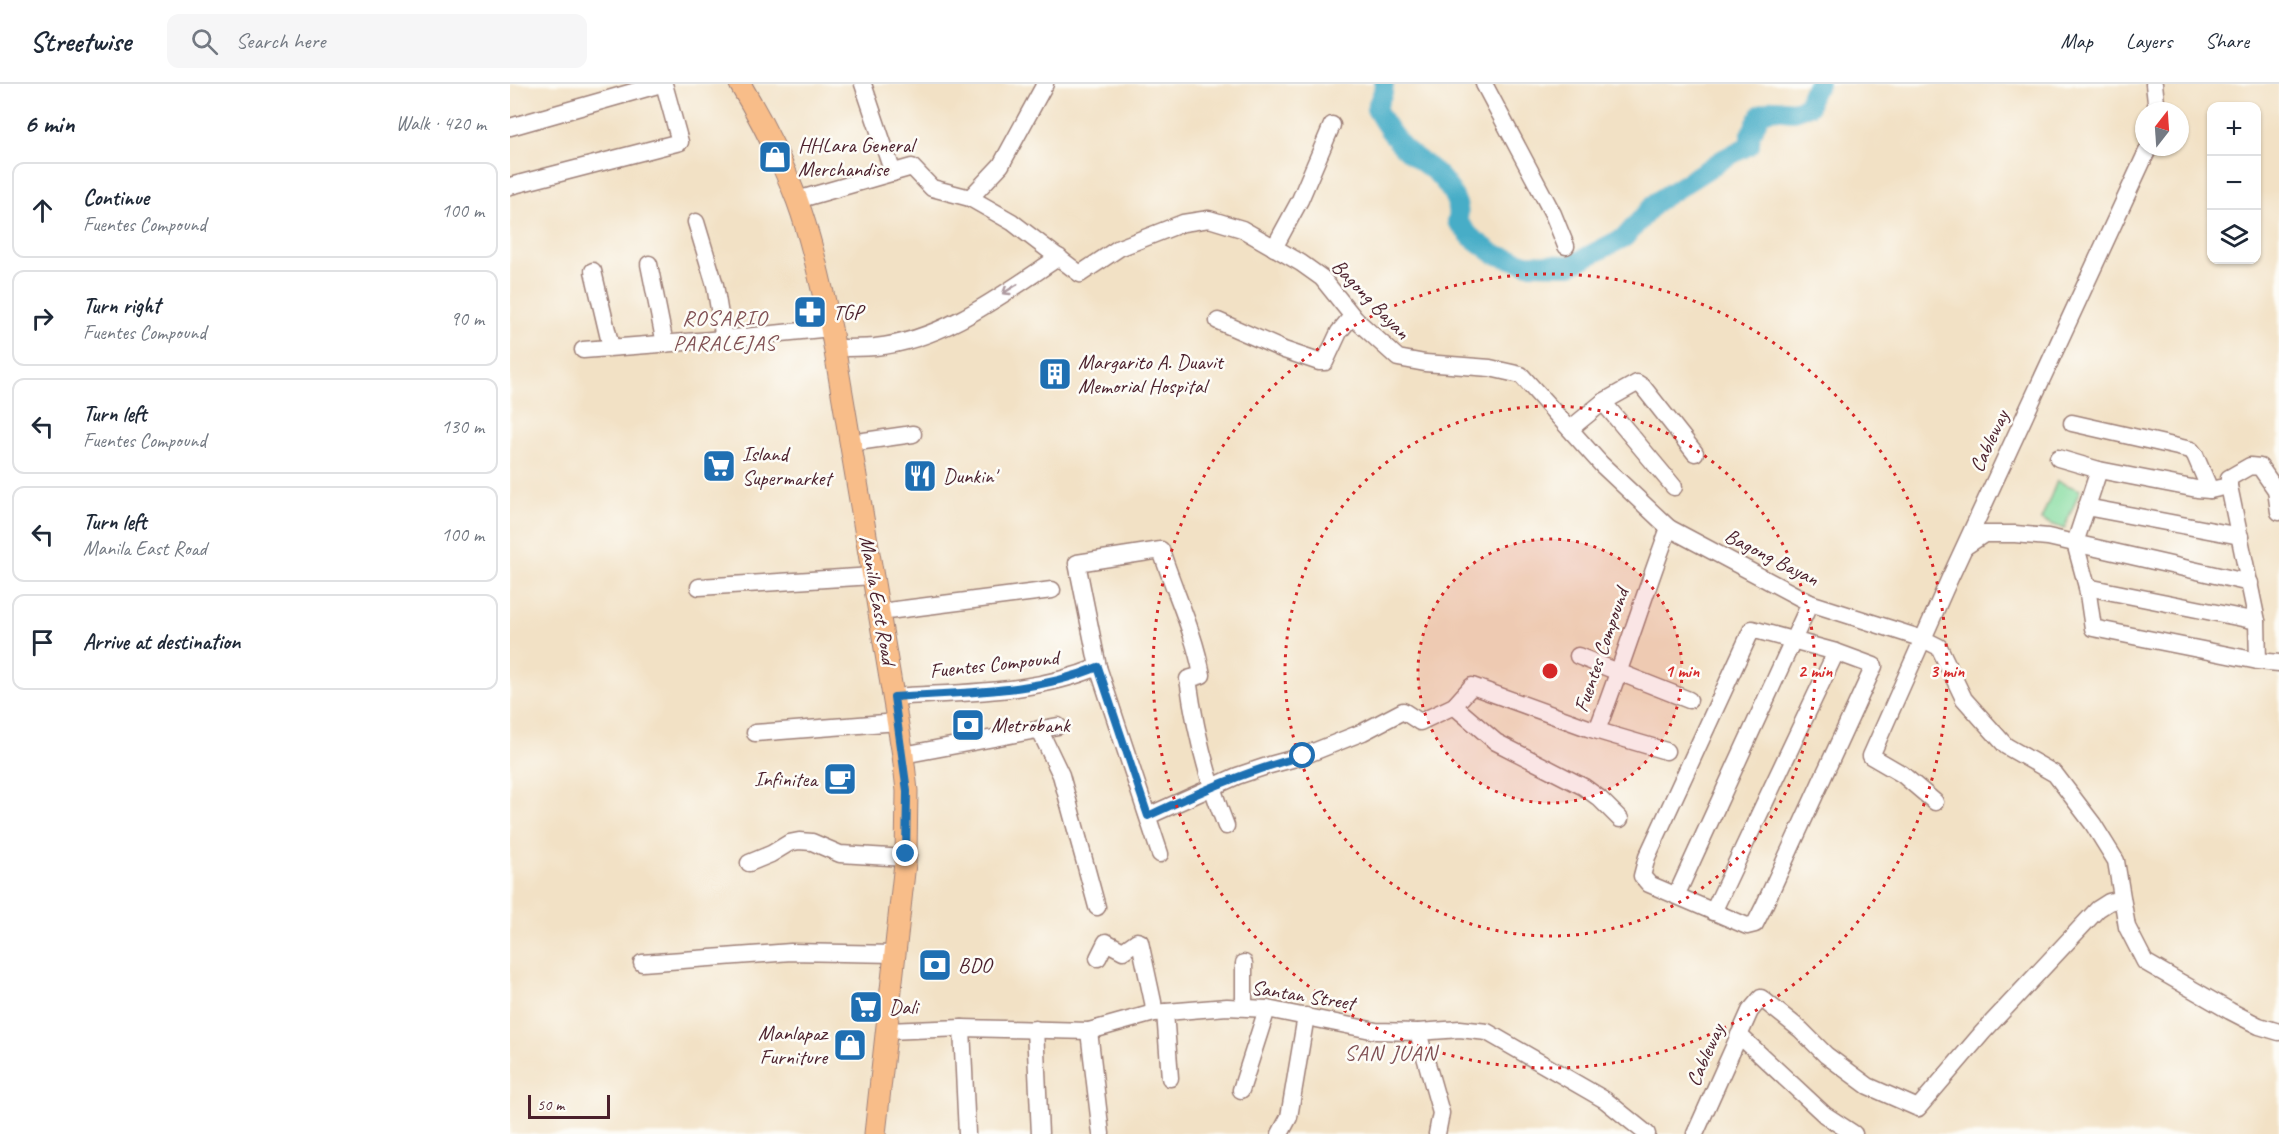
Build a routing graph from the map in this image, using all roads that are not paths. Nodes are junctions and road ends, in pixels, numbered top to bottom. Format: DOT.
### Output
graph roads {
  1 [pos="663,84"];
  2 [pos="740,84"];
  3 [pos="863,84"];
  4 [pos="1045,84"];
  5 [pos="1484,84"];
  6 [pos="2154,84"];
  7 [pos="2156,102"];
  8 [pos="1332,125"];
  9 [pos="510,127"];
  10 [pos="2146,156"];
  11 [pos="894,173"];
  12 [pos="510,186"];
  13 [pos="970,198"];
  14 [pos="797,200"];
  15 [pos="696,222"];
  16 [pos="1566,246"];
  17 [pos="1274,248"];
  18 [pos="1059,258"];
  19 [pos="649,264"];
  20 [pos="593,271"];
  21 [pos="1352,316"];
  22 [pos="1218,321"];
  23 [pos="832,338"];
  24 [pos="724,339"];
  25 [pos="665,344"];
  26 [pos="611,347"];
  27 [pos="583,351"];
  28 [pos="1604,402"];
  29 [pos="2072,423"];
  30 [pos="1570,429"];
  31 [pos="913,434"];
  32 [pos="850,443"];
  33 [pos="1695,453"];
  34 [pos="2058,458"];
  35 [pos="2099,470"];
  36 [pos="2229,486"];
  37 [pos="1674,487"];
  38 [pos="2210,490"];
  39 [pos="2086,507"];
  40 [pos="2279,512"];
  41 [pos="1669,528"];
  42 [pos="2240,536"];
  43 [pos="2075,543"];
  44 [pos="1965,547"];
  45 [pos="873,576"];
  46 [pos="2250,583"];
  47 [pos="2087,586"];
  48 [pos="699,587"];
  49 [pos="1052,590"];
  50 [pos="1810,603"];
  51 [pos="880,612"];
  52 [pos="2257,621"];
  53 [pos="1923,639"];
  54 [pos="1794,640"];
  55 [pos="1836,652"];
  56 [pos="1578,656"];
  57 [pos="2258,661"];
  58 [pos="2279,663"];
  59 [pos="1098,667"];
  60 [pos="1620,673"];
  61 [pos="894,697"];
  62 [pos="1689,700"];
  63 [pos="1454,706"];
  64 [pos="898,722"];
  65 [pos="1058,726"];
  66 [pos="1039,729"];
  67 [pos="1597,730"];
  68 [pos="755,733"];
  69 [pos="1666,751"];
  70 [pos="903,755"];
  71 [pos="1210,787"];
  72 [pos="1935,802"];
  73 [pos="1148,816"];
  74 [pos="1620,819"];
  75 [pos="1226,826"];
  76 [pos="906,849"];
  77 [pos="1160,854"];
  78 [pos="749,863"];
  79 [pos="1676,896"];
  80 [pos="2121,899"];
  81 [pos="1097,907"];
  82 [pos="1713,912"];
  83 [pos="895,954"];
  84 [pos="1098,958"];
  85 [pos="642,963"];
  86 [pos="1244,963"];
  87 [pos="1244,1008"];
  88 [pos="1267,1009"];
  89 [pos="1159,1012"];
  90 [pos="1306,1016"];
  91 [pos="962,1028"];
  92 [pos="1035,1029"];
  93 [pos="887,1031"];
  94 [pos="1089,1031"];
  95 [pos="1418,1032"];
  96 [pos="2279,1032"];
  97 [pos="1739,1035"];
  98 [pos="1170,1078"];
  99 [pos="1241,1090"];
  100 [pos="876,1134"];
  101 [pos="967,1134"];
  102 [pos="1040,1134"];
  103 [pos="1101,1134"];
  104 [pos="1280,1134"];
  105 [pos="1437,1134"];
  106 [pos="1647,1134"];
  107 [pos="1695,1134"];
  108 [pos="1854,1134"];
  1 -- 9 [label="street"];
  1 -- 12 [label="street"];
  2 -- 14 [label="main road, Manila East Road"];
  3 -- 11 [label="street"];
  4 -- 13 [label="street"];
  5 -- 16 [label="street"];
  6 -- 7 [label="street"];
  8 -- 17 [label="street"];
  10 -- 44 [label="street, Cableway"];
  11 -- 13 [label="street, Bagong Bayan"];
  11 -- 14 [label="street, Bagong Bayan"];
  13 -- 18 [label="street, Bagong Bayan"];
  14 -- 23 [label="main road, Manila East Road"];
  15 -- 24 [label="street"];
  17 -- 18 [label="street, Bagong Bayan"];
  17 -- 21 [label="street, Bagong Bayan"];
  18 -- 23 [label="street, one-way"];
  19 -- 25 [label="street"];
  20 -- 26 [label="street"];
  21 -- 22 [label="street"];
  21 -- 30 [label="street, Bagong Bayan"];
  23 -- 24 [label="street"];
  23 -- 32 [label="main road, Manila East Road"];
  24 -- 25 [label="street"];
  25 -- 26 [label="street"];
  26 -- 27 [label="street"];
  28 -- 30 [label="street"];
  28 -- 33 [label="street"];
  28 -- 37 [label="street"];
  29 -- 38 [label="street"];
  30 -- 41 [label="street, Bagong Bayan"];
  31 -- 32 [label="street"];
  32 -- 45 [label="main road, Manila East Road"];
  34 -- 35 [label="street"];
  35 -- 38 [label="street"];
  35 -- 39 [label="street"];
  36 -- 38 [label="street"];
  36 -- 40 [label="street"];
  36 -- 42 [label="street"];
  39 -- 42 [label="street"];
  39 -- 43 [label="street"];
  41 -- 50 [label="street, Bagong Bayan"];
  41 -- 60 [label="street, Fuentes Compound"];
  42 -- 46 [label="street"];
  43 -- 44 [label="street"];
  43 -- 46 [label="street"];
  43 -- 47 [label="street"];
  44 -- 53 [label="street, Cableway"];
  45 -- 48 [label="street"];
  45 -- 51 [label="main road, Manila East Road"];
  46 -- 52 [label="street"];
  47 -- 52 [label="street"];
  47 -- 57 [label="street"];
  49 -- 51 [label="street"];
  50 -- 53 [label="street, Bagong Bayan"];
  50 -- 54 [label="street"];
  51 -- 61 [label="main road, Manila East Road"];
  52 -- 57 [label="street"];
  53 -- 72 [label="street, Cableway"];
  53 -- 80 [label="street"];
  54 -- 55 [label="street"];
  54 -- 79 [label="street"];
  54 -- 79 [label="street"];
  55 -- 82 [label="street"];
  55 -- 82 [label="street"];
  56 -- 60 [label="street"];
  57 -- 58 [label="street"];
  59 -- 61 [label="street, Fuentes Compound"];
  59 -- 71 [label="street"];
  59 -- 73 [label="street"];
  60 -- 62 [label="street"];
  60 -- 67 [label="street, Fuentes Compound"];
  61 -- 64 [label="main road, Manila East Road"];
  63 -- 67 [label="street, Fuentes Compound"];
  63 -- 71 [label="street, Fuentes Compound"];
  63 -- 74 [label="street"];
  64 -- 68 [label="street"];
  64 -- 70 [label="main road, Manila East Road"];
  65 -- 66 [label="street"];
  66 -- 70 [label="street"];
  66 -- 81 [label="street"];
  67 -- 69 [label="street"];
  70 -- 76 [label="main road, Manila East Road"];
  71 -- 73 [label="street, Fuentes Compound"];
  71 -- 75 [label="street"];
  73 -- 77 [label="street"];
  76 -- 78 [label="street"];
  76 -- 83 [label="main road, Manila East Road"];
  79 -- 82 [label="street"];
  80 -- 96 [label="street"];
  80 -- 97 [label="street, Cableway"];
  83 -- 85 [label="street"];
  83 -- 93 [label="main road, Manila East Road"];
  84 -- 89 [label="street"];
  86 -- 87 [label="street"];
  87 -- 88 [label="street, Santan Street"];
  87 -- 89 [label="street, Santan Street"];
  88 -- 90 [label="street, Santan Street"];
  88 -- 99 [label="street"];
  89 -- 94 [label="street, Santan Street"];
  89 -- 98 [label="street"];
  90 -- 95 [label="street, Santan Street"];
  90 -- 104 [label="street"];
  91 -- 92 [label="street, Santan Street"];
  91 -- 93 [label="street, Santan Street"];
  91 -- 101 [label="street"];
  92 -- 94 [label="street, Santan Street"];
  92 -- 102 [label="street"];
  93 -- 100 [label="main road, Manila East Road"];
  94 -- 103 [label="street"];
  95 -- 105 [label="street"];
  95 -- 106 [label="street, Santan Street"];
  97 -- 107 [label="street, Cableway"];
  97 -- 108 [label="street"];
}
